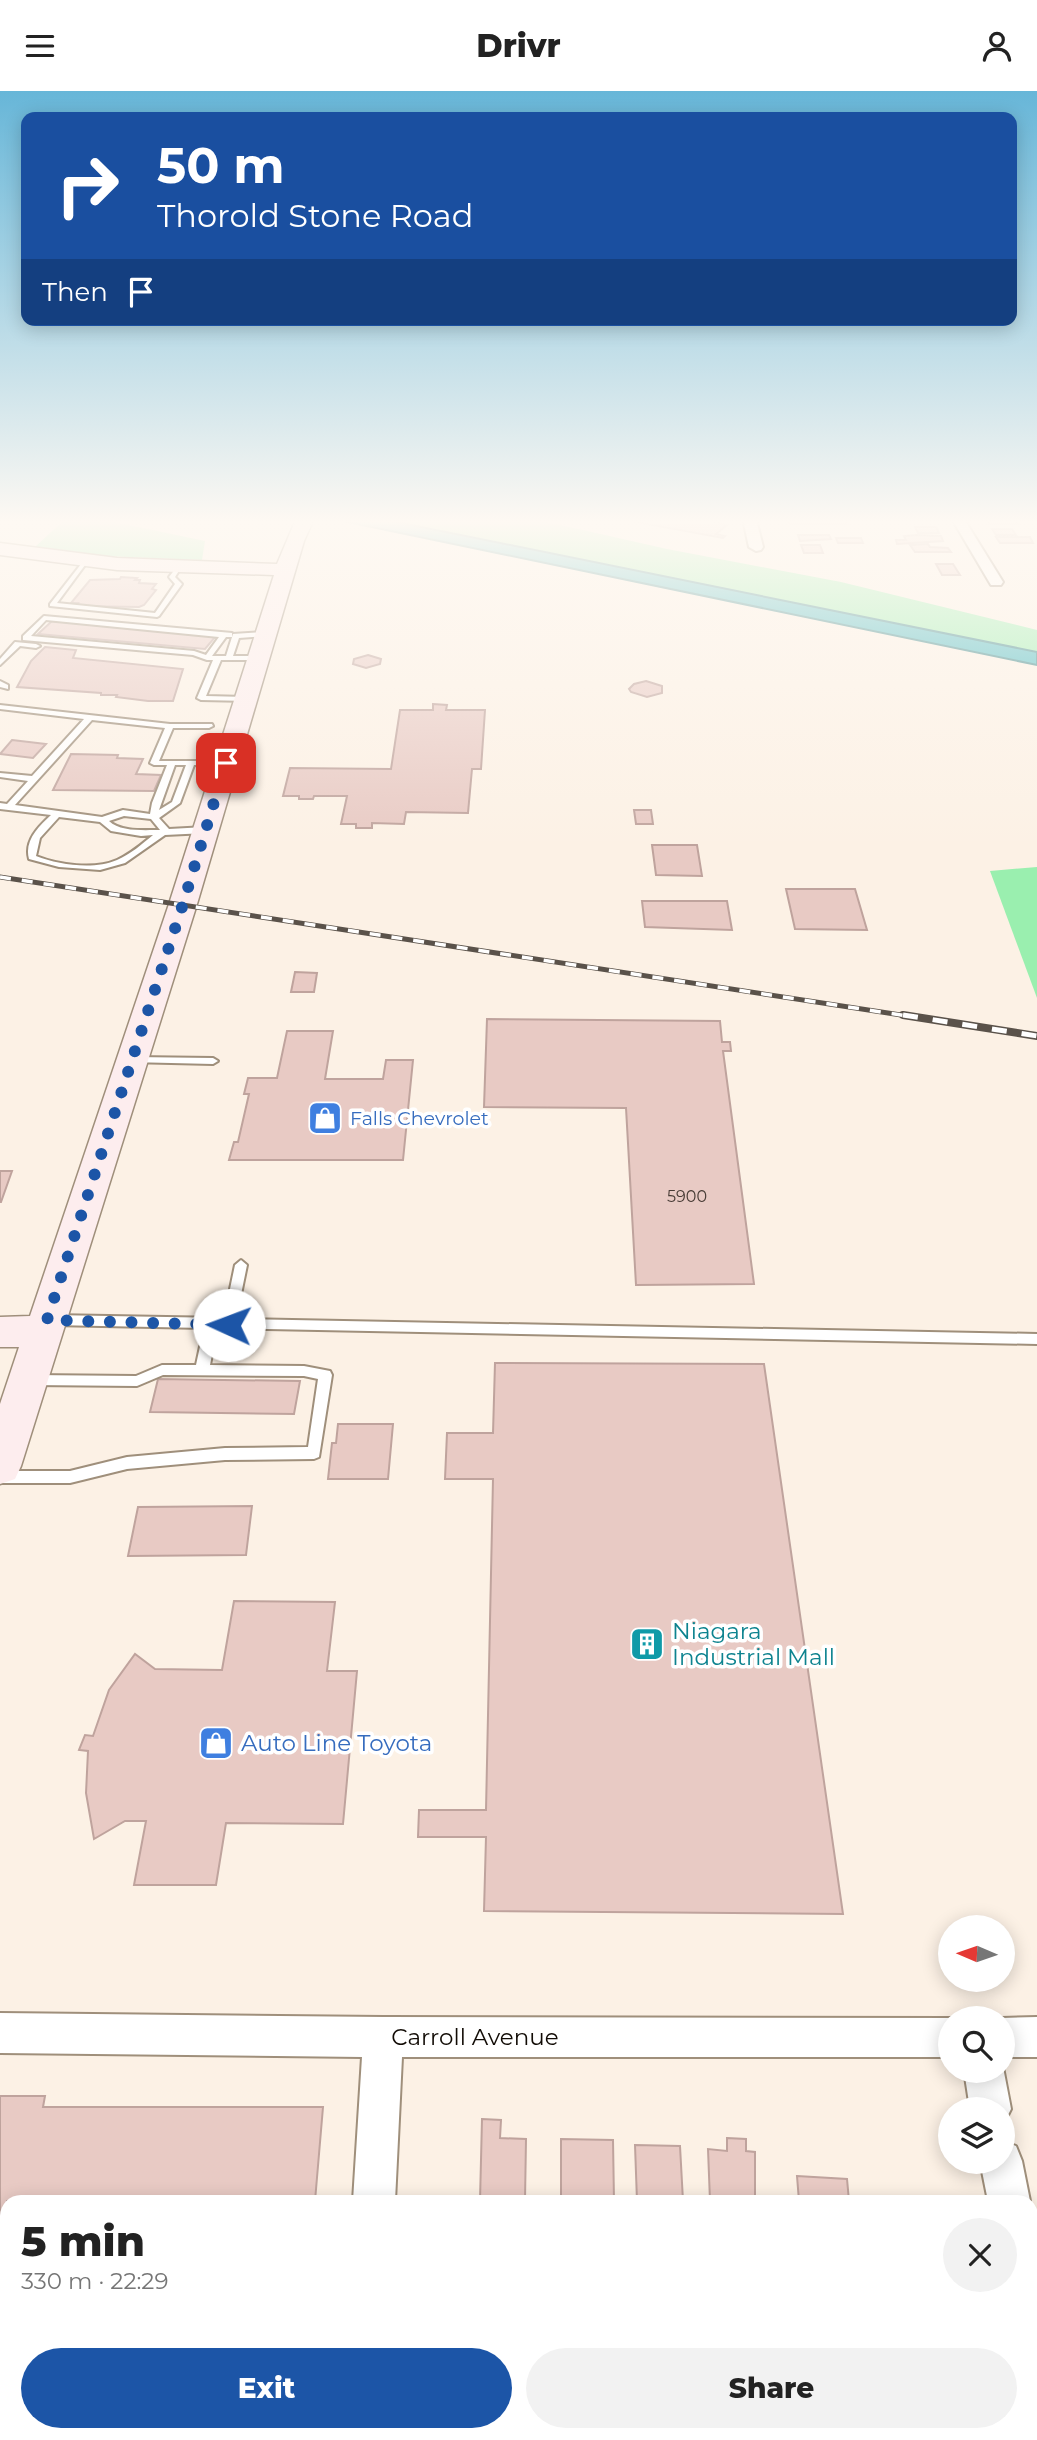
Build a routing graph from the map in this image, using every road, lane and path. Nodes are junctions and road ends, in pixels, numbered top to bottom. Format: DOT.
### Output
graph roads {
  1 [pos="34,629"];
  2 [pos="156,629"];
  3 [pos="264,629"];
  4 [pos="224,635"];
  5 [pos="236,636"];
  6 [pos="262,646"];
  7 [pos="207,658"];
  8 [pos="218,658"];
  9 [pos="229,658"];
  10 [pos="0,663"];
  11 [pos="246,699"];
  12 [pos="0,707"];
  13 [pos="90,716"];
  14 [pos="170,726"];
  15 [pos="209,726"];
  16 [pos="172,763"];
  17 [pos="191,763"];
  18 [pos="226,763"];
  19 [pos="0,775"];
  20 [pos="35,779"];
  21 [pos="5,807"];
  22 [pos="57,814"];
  23 [pos="154,817"];
  24 [pos="103,820"];
  25 [pos="166,830"];
  26 [pos="206,830"];
  27 [pos="132,1060"];
  28 [pos="213,1061"];
  29 [pos="241,1265"];
  30 [pos="211,1324"];
  31 [pos="229,1325"];
  32 [pos="45,1326"];
  33 [pos="0,1332"];
  34 [pos="1037,1339"];
  35 [pos="202,1370"];
  36 [pos="27,1380"];
  37 [pos="0,1467"];
  38 [pos="0,1477"];
  39 [pos="0,2033"];
  40 [pos="383,2037"];
  41 [pos="938,2037"];
  42 [pos="1015,2037"];
  43 [pos="1037,2037"];
  44 [pos="1004,2174"];
  45 [pos="374,2195"];
  46 [pos="1008,2195"];
  1 -- 7 [label="lane"];
  2 -- 4 [label="lane"];
  3 -- 6 [label="main road"];
  4 -- 5 [label="lane"];
  4 -- 7 [label="lane"];
  5 -- 6 [label="lane"];
  5 -- 9 [label="lane"];
  6 -- 9 [label="lane"];
  6 -- 11 [label="main road"];
  7 -- 8 [label="lane"];
  7 -- 10 [label="lane"];
  8 -- 9 [label="lane"];
  8 -- 11 [label="lane"];
  11 -- 18 [label="main road"];
  12 -- 13 [label="lane"];
  13 -- 14 [label="lane"];
  13 -- 20 [label="lane"];
  14 -- 15 [label="lane"];
  14 -- 16 [label="lane"];
  16 -- 17 [label="lane"];
  16 -- 23 [label="lane"];
  17 -- 18 [label="lane"];
  17 -- 23 [label="lane"];
  18 -- 26 [label="main road"];
  19 -- 20 [label="lane"];
  20 -- 21 [label="lane"];
  21 -- 22 [label="lane"];
  22 -- 24 [label="lane"];
  22 -- 25 [label="lane"];
  23 -- 24 [label="lane"];
  23 -- 25 [label="lane"];
  24 -- 25 [label="lane"];
  25 -- 26 [label="lane"];
  26 -- 27 [label="main road"];
  27 -- 28 [label="lane"];
  27 -- 32 [label="main road"];
  29 -- 31 [label="lane"];
  30 -- 31 [label="lane"];
  30 -- 32 [label="lane"];
  30 -- 35 [label="lane"];
  31 -- 34 [label="lane"];
  32 -- 33 [label="main road"];
  32 -- 36 [label="main road"];
  35 -- 36 [label="lane"];
  35 -- 38 [label="lane"];
  36 -- 37 [label="main road"];
  39 -- 40 [label="street, Carroll Avenue"];
  40 -- 41 [label="street, Carroll Avenue"];
  40 -- 45 [label="street"];
  42 -- 43 [label="street"];
  44 -- 46 [label="street"];
}
